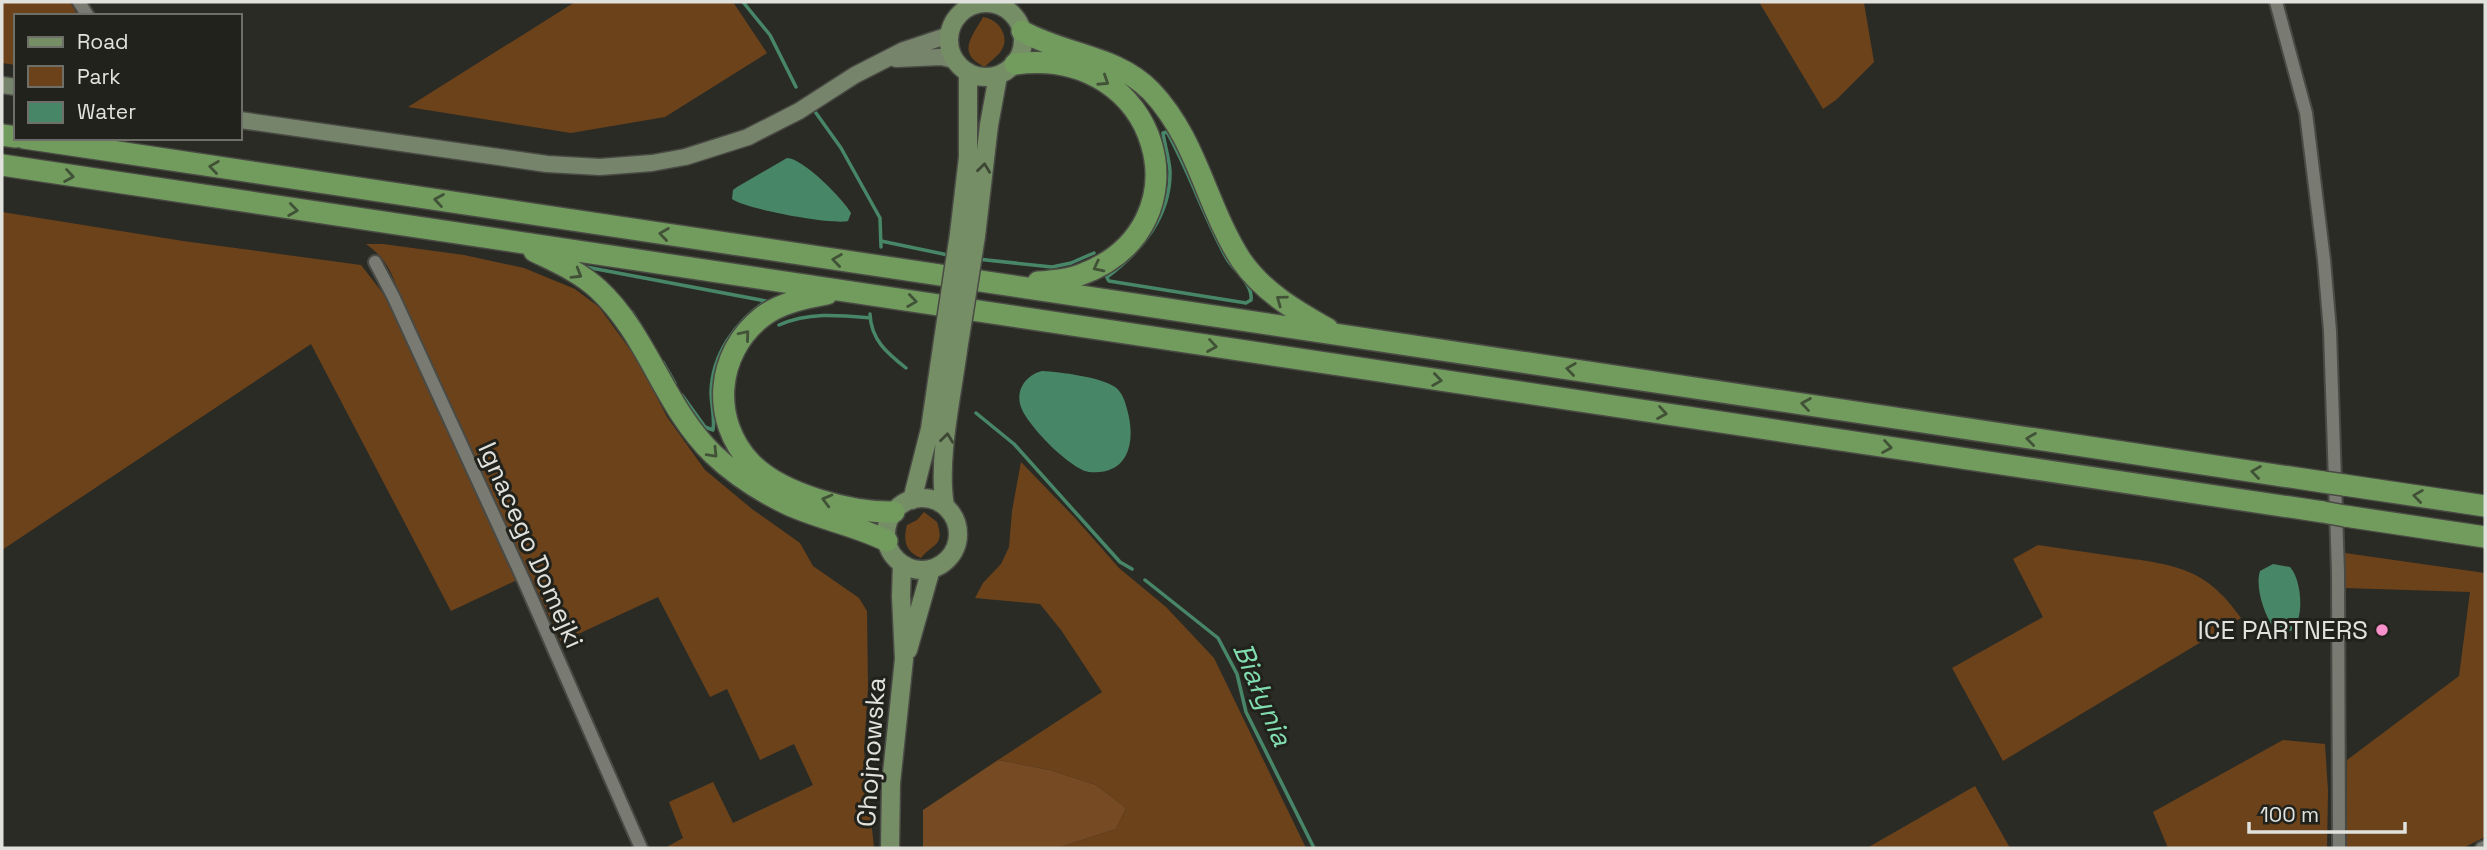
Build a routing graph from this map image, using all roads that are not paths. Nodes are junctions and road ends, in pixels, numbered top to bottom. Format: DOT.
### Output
graph roads {
  1 [pos="2276,2"];
  2 [pos="996,3"];
  3 [pos="968,5"];
  4 [pos="1022,31"];
  5 [pos="949,35"];
  6 [pos="887,60"];
  7 [pos="954,60"];
  8 [pos="1007,70"];
  9 [pos="968,73"];
  10 [pos="242,120"];
  11 [pos="37,140"];
  12 [pos="2,165"];
  13 [pos="967,235"];
  14 [pos="517,242"];
  15 [pos="375,261"];
  16 [pos="1002,284"];
  17 [pos="844,291"];
  18 [pos="1339,335"];
  19 [pos="950,349"];
  20 [pos="903,506"];
  21 [pos="945,506"];
  22 [pos="2485,506"];
  23 [pos="2485,537"];
  24 [pos="887,541"];
  25 [pos="902,564"];
  26 [pos="931,569"];
  27 [pos="904,659"];
  28 [pos="641,848"];
  29 [pos="890,848"];
  30 [pos="2339,848"];
  1 -- 30 [label="street"];
  2 -- 3 [label="main road"];
  2 -- 4 [label="main road"];
  3 -- 5 [label="main road"];
  4 -- 8 [label="main road"];
  18 -- 4 [label="highway, one-way"];
  5 -- 6 [label="main road"];
  5 -- 7 [label="main road"];
  6 -- 7 [label="main road"];
  6 -- 10 [label="main road"];
  7 -- 9 [label="main road"];
  8 -- 9 [label="main road"];
  13 -- 8 [label="main road, one-way"];
  8 -- 16 [label="highway, one-way"];
  9 -- 13 [label="main road"];
  16 -- 11 [label="highway, one-way"];
  12 -- 14 [label="highway, one-way"];
  13 -- 19 [label="main road, bridge"];
  14 -- 17 [label="highway"];
  14 -- 24 [label="highway, one-way"];
  15 -- 28 [label="street, Ignacego Domejki"];
  16 -- 18 [label="highway"];
  20 -- 17 [label="highway, one-way"];
  17 -- 23 [label="highway, one-way, bridge"];
  22 -- 18 [label="highway, one-way"];
  19 -- 20 [label="main road"];
  21 -- 19 [label="main road, one-way"];
  20 -- 21 [label="main road"];
  20 -- 24 [label="main road"];
  21 -- 26 [label="main road"];
  24 -- 25 [label="main road"];
  25 -- 26 [label="main road"];
  25 -- 27 [label="main road, Chojnowska"];
  26 -- 27 [label="main road, Chojnowska"];
  27 -- 29 [label="main road, Chojnowska"];
}
